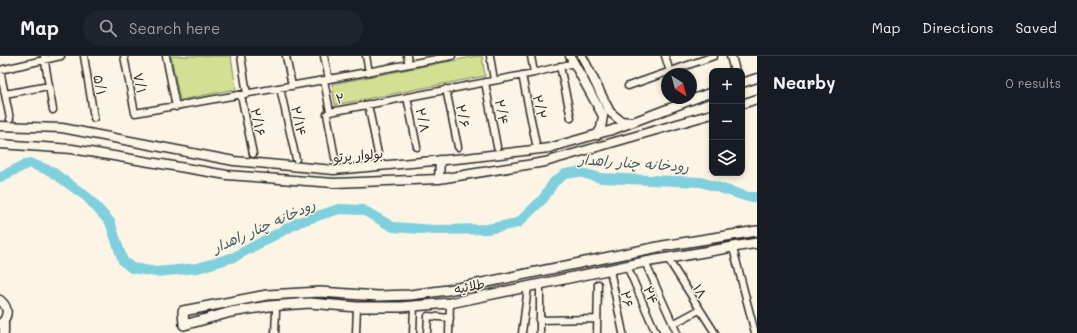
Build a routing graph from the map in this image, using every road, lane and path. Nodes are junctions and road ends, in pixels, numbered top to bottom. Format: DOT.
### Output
graph roads {
  1 [pos="61,56"];
  2 [pos="84,56"];
  3 [pos="124,56"];
  4 [pos="166,56"];
  5 [pos="240,56"];
  6 [pos="286,56"];
  7 [pos="324,56"];
  8 [pos="366,56"];
  9 [pos="407,56"];
  10 [pos="451,56"];
  11 [pos="490,56"];
  12 [pos="531,56"];
  13 [pos="582,56"];
  14 [pos="665,56"];
  15 [pos="714,56"];
  16 [pos="731,56"];
  17 [pos="44,58"];
  18 [pos="572,59"];
  19 [pos="409,64"];
  20 [pos="560,66"];
  21 [pos="669,68"];
  22 [pos="681,68"];
  23 [pos="734,68"];
  24 [pos="0,70"];
  25 [pos="369,72"];
  26 [pos="534,73"];
  27 [pos="522,75"];
  28 [pos="661,75"];
  29 [pos="757,78"];
  30 [pos="326,80"];
  31 [pos="494,80"];
  32 [pos="485,82"];
  33 [pos="745,82"];
  34 [pos="49,86"];
  35 [pos="292,86"];
  36 [pos="628,86"];
  37 [pos="280,88"];
  38 [pos="446,89"];
  39 [pos="709,93"];
  40 [pos="5,94"];
  41 [pos="244,95"];
  42 [pos="407,97"];
  43 [pos="757,99"];
  44 [pos="745,103"];
  45 [pos="368,104"];
  46 [pos="176,107"];
  47 [pos="53,110"];
  48 [pos="330,112"];
  49 [pos="135,113"];
  50 [pos="612,114"];
  51 [pos="709,115"];
  52 [pos="94,118"];
  53 [pos="571,118"];
  54 [pos="10,119"];
  55 [pos="603,119"];
  56 [pos="631,123"];
  57 [pos="0,126"];
  58 [pos="597,135"];
  59 [pos="0,144"];
  60 [pos="536,144"];
  61 [pos="10,145"];
  62 [pos="418,147"];
  63 [pos="458,147"];
  64 [pos="497,147"];
  65 [pos="0,148"];
  66 [pos="254,154"];
  67 [pos="378,154"];
  68 [pos="335,158"];
  69 [pos="296,159"];
  70 [pos="440,160"];
  71 [pos="439,179"];
  72 [pos="757,231"];
  73 [pos="757,243"];
  74 [pos="733,248"];
  75 [pos="638,251"];
  76 [pos="668,258"];
  77 [pos="643,263"];
  78 [pos="627,266"];
  79 [pos="610,270"];
  80 [pos="540,284"];
  81 [pos="598,284"];
  82 [pos="528,287"];
  83 [pos="0,300"];
  84 [pos="450,303"];
  85 [pos="414,306"];
  86 [pos="357,307"];
  87 [pos="699,310"];
  88 [pos="276,311"];
  89 [pos="450,318"];
  90 [pos="596,319"];
  91 [pos="539,320"];
  92 [pos="2,323"];
  93 [pos="674,324"];
  94 [pos="4,333"];
  95 [pos="275,333"];
  96 [pos="356,333"];
  97 [pos="413,333"];
  98 [pos="427,333"];
  99 [pos="449,333"];
  100 [pos="522,333"];
  101 [pos="540,333"];
  102 [pos="596,333"];
  103 [pos="623,333"];
  104 [pos="656,333"];
  105 [pos="678,333"];
  106 [pos="715,333"];
  107 [pos="756,333"];
  1 -- 17 [label="street"];
  2 -- 52 [label="street, ۵/۱"];
  3 -- 49 [label="street, ۷/۱"];
  4 -- 46 [label="street"];
  5 -- 41 [label="street, ۲/۱۶"];
  6 -- 35 [label="street"];
  7 -- 30 [label="street"];
  8 -- 25 [label="street"];
  9 -- 19 [label="street"];
  10 -- 19 [label="street"];
  11 -- 31 [label="street"];
  12 -- 26 [label="street"];
  13 -- 50 [label="main road"];
  14 -- 21 [label="street"];
  15 -- 22 [label="street"];
  16 -- 23 [label="main road"];
  17 -- 24 [label="street"];
  17 -- 34 [label="street"];
  18 -- 20 [label="street, ۲"];
  18 -- 55 [label="main road"];
  19 -- 25 [label="street"];
  20 -- 26 [label="street, ۲"];
  20 -- 53 [label="street"];
  24 -- 40 [label="street"];
  25 -- 30 [label="street"];
  26 -- 27 [label="street, ۲"];
  27 -- 31 [label="street, ۲"];
  27 -- 60 [label="street, ۲/۲"];
  28 -- 36 [label="street"];
  29 -- 33 [label="main road"];
  30 -- 35 [label="street, ۲"];
  30 -- 48 [label="street, ۲"];
  31 -- 32 [label="street, ۲"];
  32 -- 38 [label="street, ۲"];
  32 -- 64 [label="street, ۲/۴"];
  34 -- 40 [label="street"];
  34 -- 47 [label="street"];
  35 -- 37 [label="street, ۲"];
  37 -- 41 [label="street, ۲"];
  37 -- 69 [label="street, ۲/۱۴"];
  38 -- 42 [label="street, ۲"];
  38 -- 63 [label="street, ۲/۶"];
  39 -- 56 [label="main road, بولوار پرتو"];
  40 -- 54 [label="street"];
  41 -- 46 [label="street, ۲"];
  41 -- 66 [label="street, ۲/۱۶"];
  42 -- 45 [label="street, ۲"];
  42 -- 62 [label="street, ۲/۸"];
  43 -- 44 [label="main road"];
  45 -- 48 [label="street, ۲"];
  45 -- 67 [label="street"];
  46 -- 49 [label="street, ۲"];
  48 -- 68 [label="street"];
  50 -- 55 [label="main road"];
  50 -- 56 [label="main road"];
  51 -- 71 [label="main road, بولوار پرتو"];
  55 -- 58 [label="main road"];
  56 -- 58 [label="main road, بولوار پرتو"];
  57 -- 70 [label="main road, بولوار پرتو"];
  58 -- 70 [label="main road, بولوار پرتو"];
  59 -- 61 [label="main road, بولوار پرتو"];
  61 -- 65 [label="main road"];
  61 -- 71 [label="main road, بولوار پرتو"];
  70 -- 71 [label="main road"];
  72 -- 75 [label="main road, طلائیه"];
  73 -- 74 [label="main road, طلائیه"];
  74 -- 76 [label="main road, طلائیه"];
  74 -- 107 [label="street"];
  75 -- 77 [label="main road"];
  75 -- 86 [label="main road, طلائیه"];
  76 -- 77 [label="main road, طلائیه"];
  76 -- 87 [label="street, ۱۸"];
  77 -- 78 [label="main road, طلائیه"];
  77 -- 93 [label="street"];
  78 -- 79 [label="main road, طلائیه"];
  78 -- 104 [label="street, ۲۴"];
  79 -- 80 [label="main road, طلائیه"];
  79 -- 103 [label="street, ۲۶"];
  80 -- 82 [label="main road, طلائیه"];
  80 -- 91 [label="street"];
  81 -- 90 [label="street"];
  82 -- 84 [label="main road, طلائیه"];
  82 -- 100 [label="street"];
  83 -- 92 [label="main road"];
  84 -- 85 [label="main road, طلائیه"];
  84 -- 89 [label="street"];
  85 -- 86 [label="main road, طلائیه"];
  85 -- 97 [label="street"];
  86 -- 96 [label="street"];
  87 -- 93 [label="street"];
  87 -- 106 [label="street, ۱۸"];
  88 -- 95 [label="street"];
  89 -- 98 [label="street"];
  89 -- 99 [label="street"];
  90 -- 91 [label="street"];
  90 -- 102 [label="street"];
  91 -- 101 [label="street"];
  92 -- 94 [label="main road"];
  93 -- 105 [label="street"];
}
